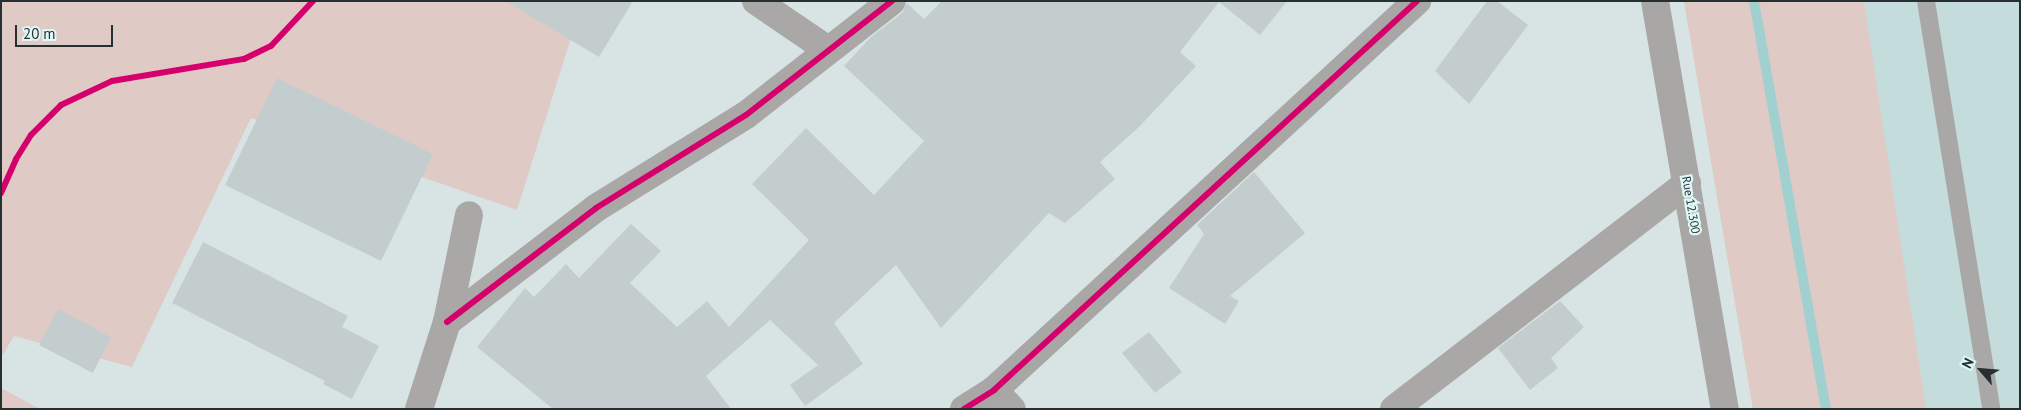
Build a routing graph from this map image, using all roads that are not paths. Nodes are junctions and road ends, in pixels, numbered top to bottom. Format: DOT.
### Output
graph roads {
  1 [pos="756,1"];
  2 [pos="892,1"];
  3 [pos="1418,1"];
  4 [pos="1656,1"];
  5 [pos="1926,1"];
  6 [pos="828,50"];
  7 [pos="1687,183"];
  8 [pos="469,215"];
  9 [pos="447,322"];
  10 [pos="1003,399"];
  11 [pos="419,409"];
  12 [pos="964,409"];
  13 [pos="1394,409"];
  14 [pos="1726,409"];
  15 [pos="1991,409"];
  1 -- 6 [label="street"];
  2 -- 6 [label="street"];
  3 -- 10 [label="street"];
  4 -- 7 [label="street, Rue 12.300"];
  5 -- 15 [label="lane"];
  6 -- 9 [label="street"];
  7 -- 13 [label="street"];
  7 -- 14 [label="street, Rue 12.300"];
  8 -- 9 [label="street"];
  9 -- 11 [label="street"];
  10 -- 12 [label="street"];
}
